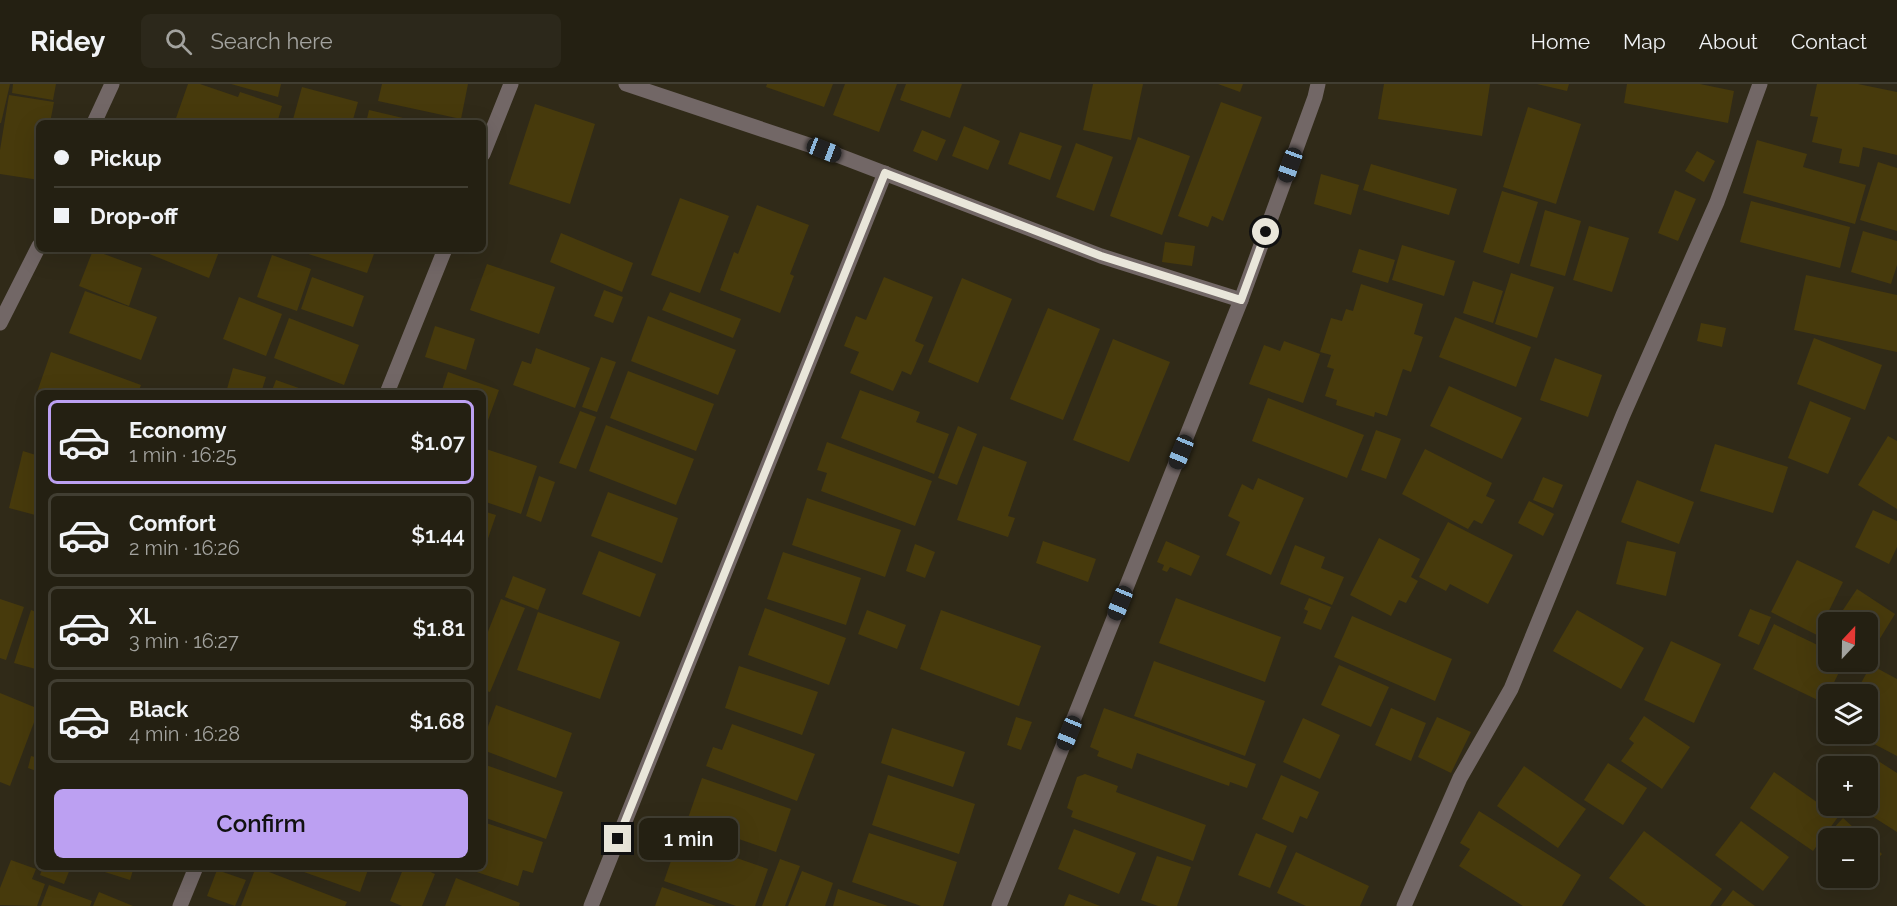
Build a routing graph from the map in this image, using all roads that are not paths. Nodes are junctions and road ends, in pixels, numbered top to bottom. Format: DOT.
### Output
graph roads {
  1 [pos="112,84"];
  2 [pos="511,84"];
  3 [pos="626,84"];
  4 [pos="1318,84"];
  5 [pos="1760,84"];
  6 [pos="95,120"];
  7 [pos="486,146"];
  8 [pos="885,173"];
  9 [pos="36,252"];
  10 [pos="444,252"];
  11 [pos="1241,300"];
  12 [pos="0,323"];
  13 [pos="388,390"];
  14 [pos="195,870"];
  15 [pos="180,906"];
  16 [pos="591,906"];
  17 [pos="999,906"];
  18 [pos="1404,906"];
  1 -- 6 [label="street"];
  2 -- 7 [label="street"];
  3 -- 8 [label="street"];
  4 -- 11 [label="street"];
  5 -- 18 [label="street"];
  8 -- 11 [label="street"];
  8 -- 16 [label="street"];
  9 -- 12 [label="street"];
  10 -- 13 [label="street"];
  11 -- 17 [label="street"];
  14 -- 15 [label="street"];
}
